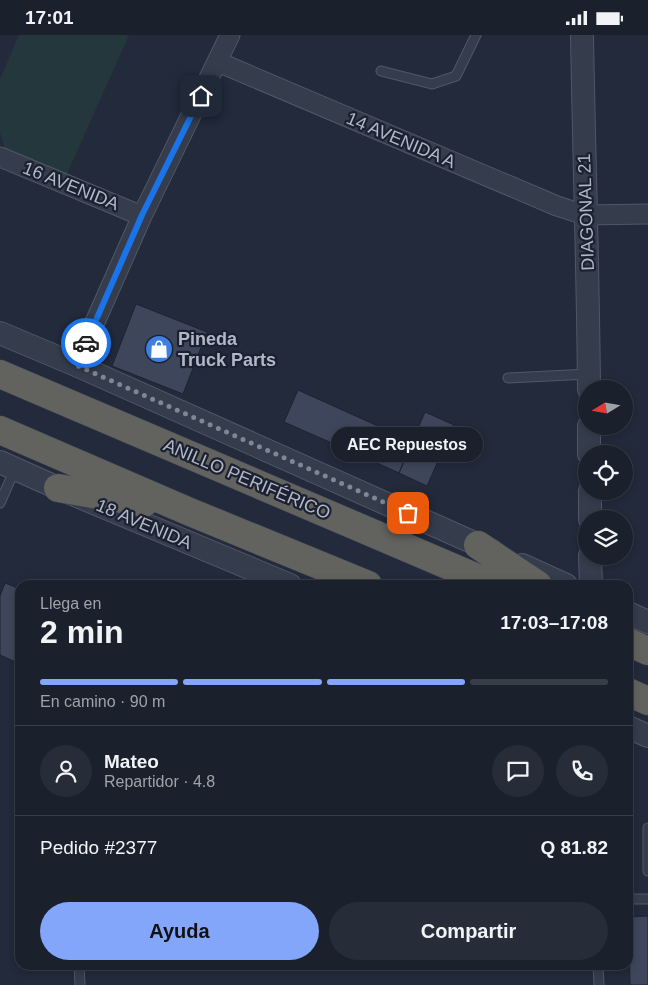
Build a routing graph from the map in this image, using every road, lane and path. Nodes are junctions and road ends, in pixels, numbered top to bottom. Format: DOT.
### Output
graph roads {
  1 [pos="230,35"];
  2 [pos="476,35"];
  3 [pos="582,35"];
  4 [pos="218,62"];
  5 [pos="381,71"];
  6 [pos="0,157"];
  7 [pos="648,214"];
  8 [pos="142,215"];
  9 [pos="585,215"];
  10 [pos="0,333"];
  11 [pos="76,365"];
  12 [pos="0,374"];
  13 [pos="508,378"];
  14 [pos="589,380"];
  15 [pos="578,381"];
  16 [pos="0,430"];
  17 [pos="8,465"];
  18 [pos="58,488"];
  19 [pos="0,503"];
  20 [pos="190,511"];
  21 [pos="478,545"];
  22 [pos="590,565"];
  23 [pos="278,580"];
  24 [pos="356,580"];
  25 [pos="482,580"];
  26 [pos="530,580"];
  27 [pos="555,580"];
  28 [pos="591,580"];
  29 [pos="633,615"];
  30 [pos="648,622"];
  31 [pos="633,644"];
  32 [pos="648,651"];
  33 [pos="633,695"];
  34 [pos="648,701"];
  35 [pos="648,827"];
  36 [pos="648,871"];
  37 [pos="633,899"];
  38 [pos="648,899"];
  39 [pos="79,970"];
  40 [pos="598,970"];
  41 [pos="80,985"];
  42 [pos="599,985"];
  1 -- 4 [label="street"];
  2 -- 5 [label="lane"];
  3 -- 9 [label="street, DIAGONAL 21"];
  4 -- 8 [label="street"];
  4 -- 9 [label="street, 14 AVENIDA A"];
  6 -- 8 [label="street, 16 AVENIDA"];
  7 -- 9 [label="street"];
  8 -- 11 [label="street"];
  9 -- 14 [label="street, DIAGONAL 21"];
  10 -- 11 [label="street"];
  11 -- 21 [label="street"];
  12 -- 25 [label="highway, ANILLO PERIFÉRICO"];
  13 -- 15 [label="lane"];
  16 -- 20 [label="highway"];
  17 -- 18 [label="street, 18 AVENIDA"];
  17 -- 19 [label="lane"];
  18 -- 20 [label="highway"];
  18 -- 23 [label="street, 18 AVENIDA"];
  20 -- 24 [label="highway"];
  21 -- 26 [label="highway"];
  21 -- 27 [label="street"];
  22 -- 28 [label="street"];
  29 -- 30 [label="street"];
  31 -- 32 [label="highway"];
  33 -- 34 [label="highway"];
  35 -- 36 [label="lane"];
  37 -- 38 [label="lane"];
  39 -- 41 [label="lane"];
  40 -- 42 [label="lane"];
}
